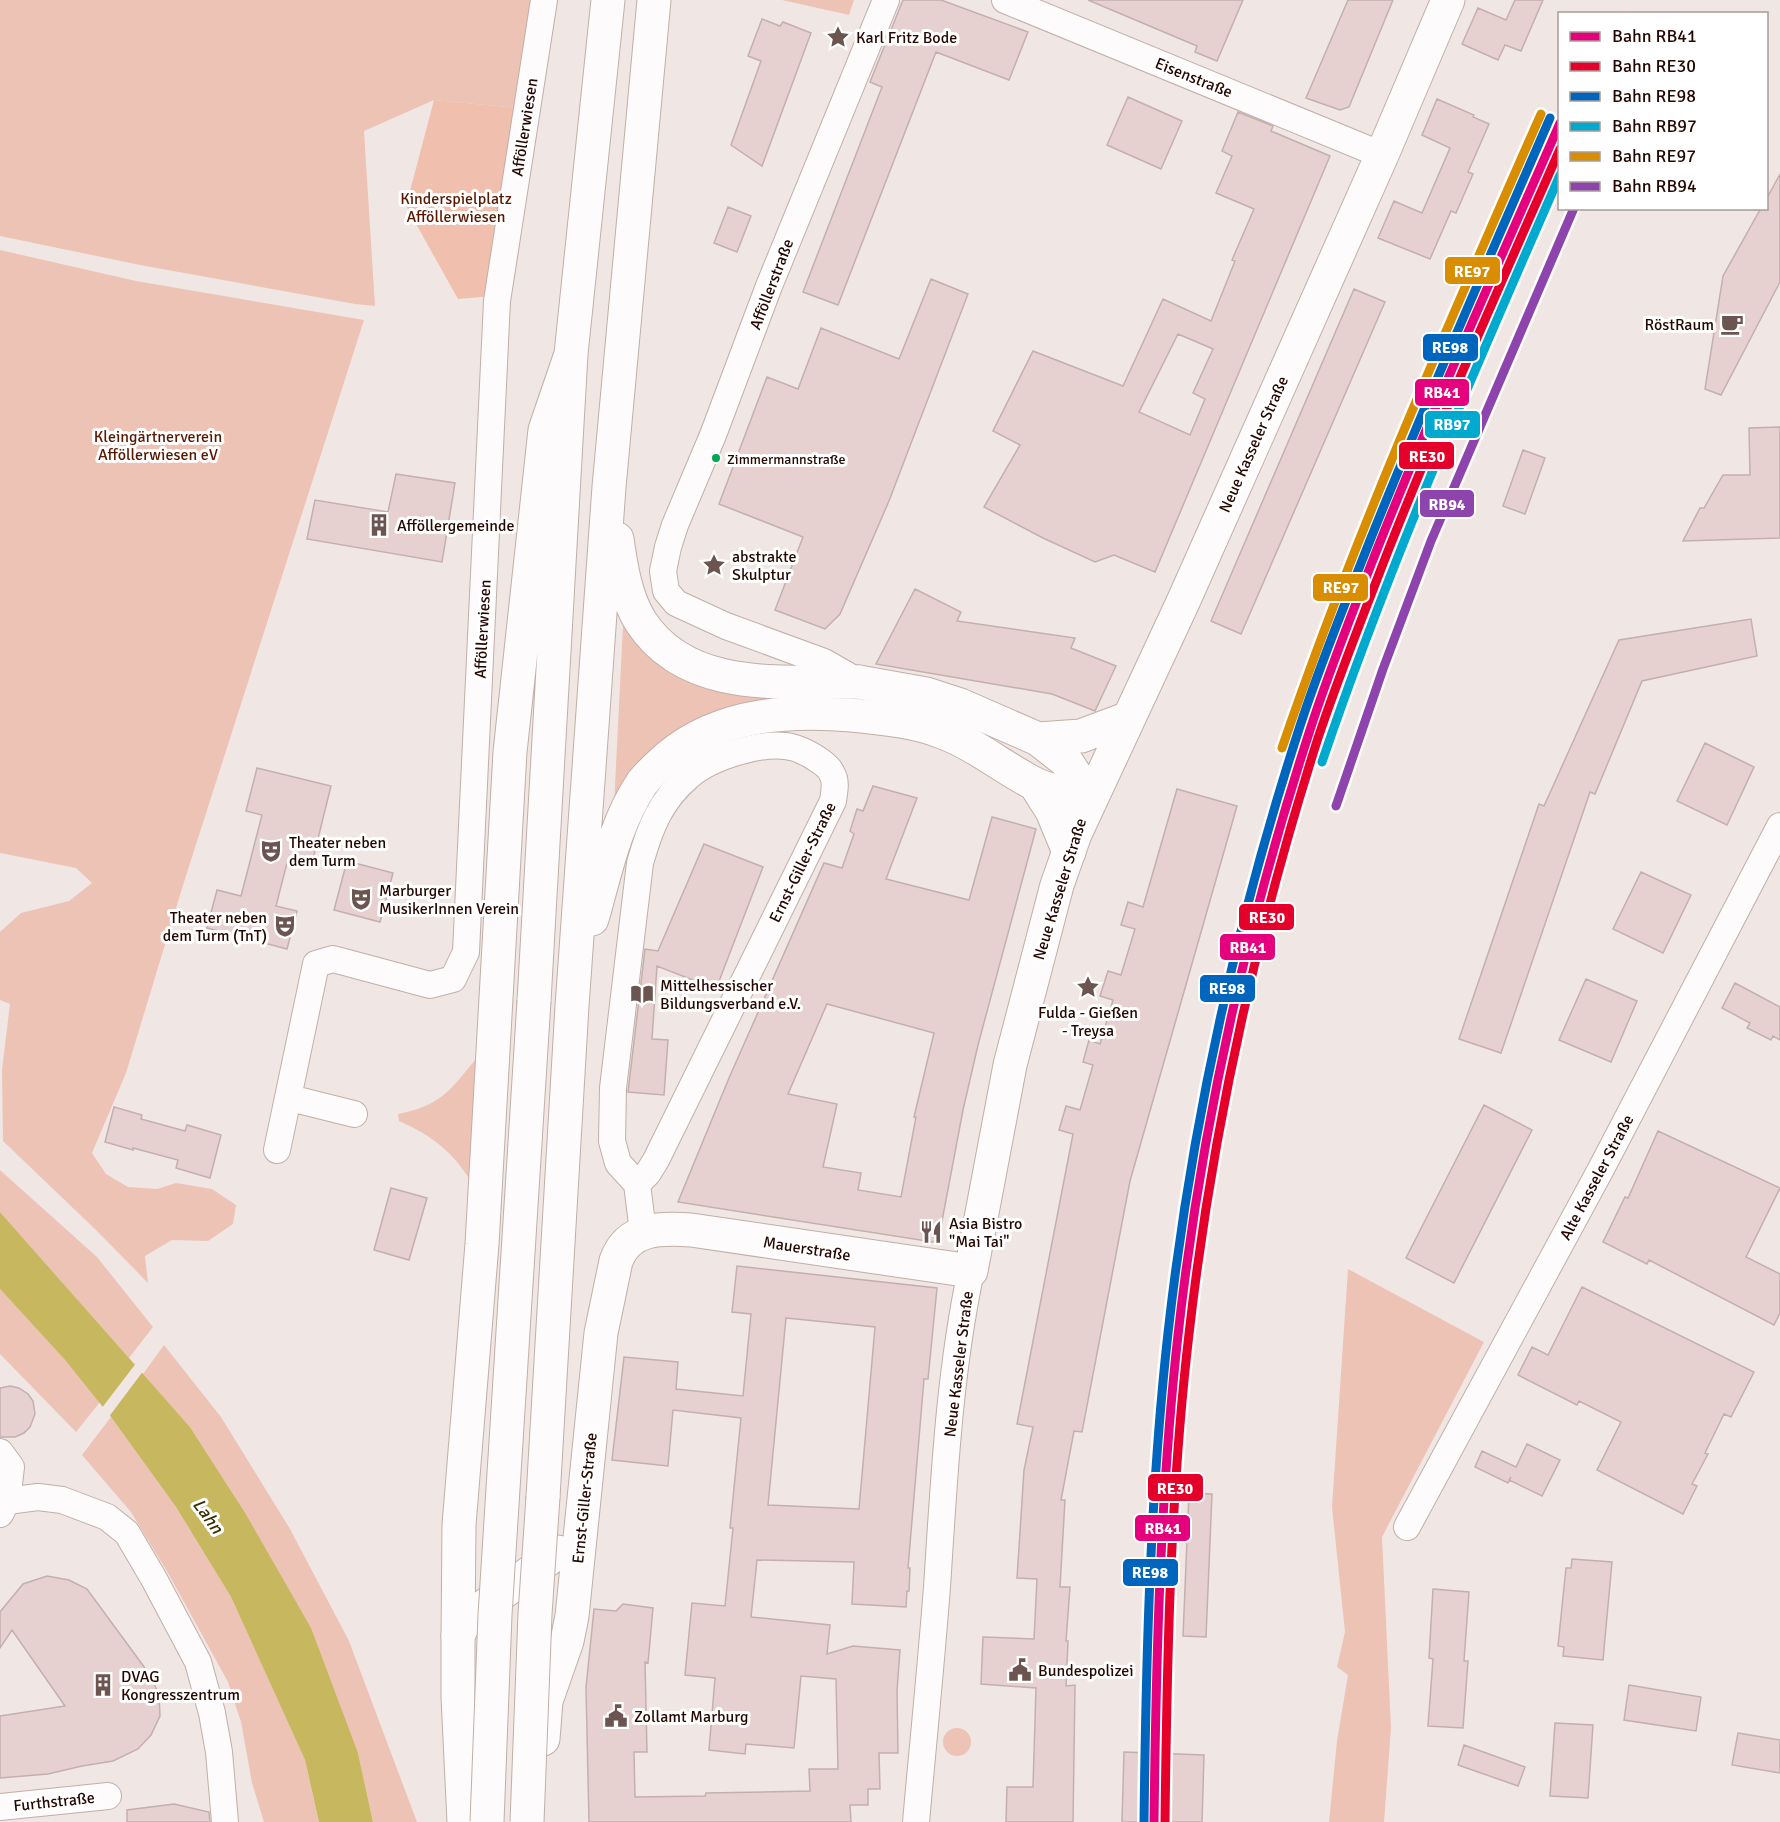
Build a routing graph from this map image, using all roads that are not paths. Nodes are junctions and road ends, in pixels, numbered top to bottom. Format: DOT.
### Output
graph roads {
  1 [pos="544,0"];
  2 [pos="608,0"];
  3 [pos="654,0"];
  4 [pos="886,0"];
  5 [pos="1005,0"];
  6 [pos="1448,0"];
  7 [pos="1382,155"];
  8 [pos="571,354"];
  9 [pos="609,487"];
  10 [pos="859,681"];
  11 [pos="1129,718"];
  12 [pos="1038,739"];
  13 [pos="1035,784"];
  14 [pos="1090,797"];
  15 [pos="1780,826"];
  16 [pos="1069,852"];
  17 [pos="573,992"];
  18 [pos="290,1098"];
  19 [pos="354,1114"];
  20 [pos="277,1150"];
  21 [pos="637,1184"];
  22 [pos="643,1232"];
  23 [pos="971,1271"];
  24 [pos="0,1452"];
  25 [pos="4,1508"];
  26 [pos="582,1523"];
  27 [pos="1407,1527"];
  28 [pos="458,1636"];
  29 [pos="108,1796"];
  30 [pos="0,1807"];
  31 [pos="225,1822"];
  32 [pos="464,1822"];
  33 [pos="487,1822"];
  34 [pos="528,1822"];
  35 [pos="538,1822"];
  36 [pos="916,1822"];
  1 -- 18 [label="street, Afföllerwiesen"];
  2 -- 8 [label="main road"];
  3 -- 9 [label="main road"];
  4 -- 10 [label="street, Afföllerstraße"];
  5 -- 7 [label="street, Eisenstraße"];
  6 -- 7 [label="main road, Neue Kasseler Straße"];
  7 -- 11 [label="main road, Neue Kasseler Straße"];
  8 -- 28 [label="main road"];
  8 -- 33 [label="main road, bridge"];
  9 -- 10 [label="main road"];
  9 -- 17 [label="main road"];
  10 -- 12 [label="main road"];
  11 -- 12 [label="main road"];
  11 -- 14 [label="main road, Neue Kasseler Straße"];
  12 -- 14 [label="main road"];
  13 -- 14 [label="main road"];
  13 -- 16 [label="main road"];
  13 -- 17 [label="main road"];
  14 -- 16 [label="main road, Neue Kasseler Straße"];
  15 -- 27 [label="street, Alte Kasseler Straße"];
  16 -- 23 [label="main road, Neue Kasseler Straße"];
  17 -- 34 [label="main road, bridge"];
  18 -- 19 [label="street"];
  18 -- 20 [label="street, Afföllerwiesen"];
  21 -- 21 [label="street, Ernst-Giller-Straße"];
  21 -- 22 [label="street"];
  22 -- 23 [label="main road, Mauerstraße"];
  22 -- 26 [label="main road, Ernst-Giller-Straße"];
  23 -- 36 [label="street, Neue Kasseler Straße"];
  24 -- 25 [label="street"];
  25 -- 31 [label="street"];
  26 -- 28 [label="main road"];
  26 -- 35 [label="main road, Ernst-Giller-Straße"];
  28 -- 32 [label="main road"];
  29 -- 30 [label="street, Furthstraße"];
}
